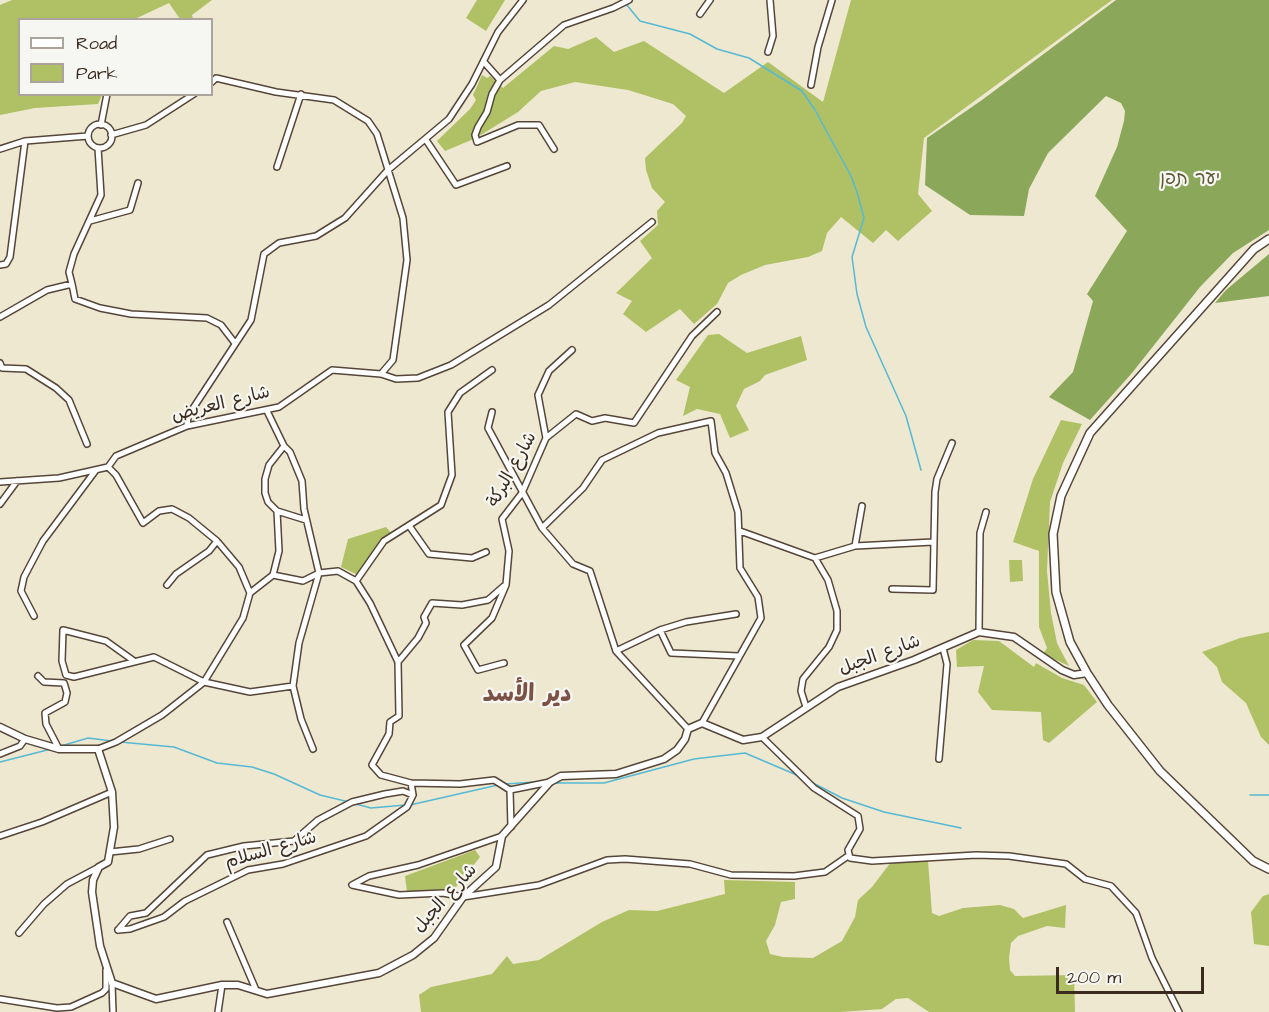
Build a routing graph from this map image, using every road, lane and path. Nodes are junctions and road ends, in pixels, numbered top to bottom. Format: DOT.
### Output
graph roads {
  1 [pos="523,0"];
  2 [pos="629,0"];
  3 [pos="710,0"];
  4 [pos="770,0"];
  5 [pos="832,0"];
  6 [pos="700,14"];
  7 [pos="768,52"];
  8 [pos="484,63"];
  9 [pos="500,80"];
  10 [pos="213,81"];
  11 [pos="811,85"];
  12 [pos="301,94"];
  13 [pos="107,96"];
  14 [pos="191,96"];
  15 [pos="100,125"];
  16 [pos="111,135"];
  17 [pos="88,136"];
  18 [pos="426,140"];
  19 [pos="25,141"];
  20 [pos="98,148"];
  21 [pos="0,149"];
  22 [pos="554,149"];
  23 [pos="507,166"];
  24 [pos="277,167"];
  25 [pos="388,170"];
  26 [pos="138,183"];
  27 [pos="90,221"];
  28 [pos="652,222"];
  29 [pos="1269,239"];
  30 [pos="0,265"];
  31 [pos="72,284"];
  32 [pos="717,312"];
  33 [pos="0,317"];
  34 [pos="234,342"];
  35 [pos="572,350"];
  36 [pos="0,363"];
  37 [pos="492,370"];
  38 [pos="381,374"];
  39 [pos="267,411"];
  40 [pos="492,412"];
  41 [pos="187,426"];
  42 [pos="546,438"];
  43 [pos="952,443"];
  44 [pos="87,444"];
  45 [pos="284,446"];
  46 [pos="108,467"];
  47 [pos="96,470"];
  48 [pos="16,481"];
  49 [pos="0,482"];
  50 [pos="522,493"];
  51 [pos="0,504"];
  52 [pos="862,506"];
  53 [pos="277,510"];
  54 [pos="986,512"];
  55 [pos="306,520"];
  56 [pos="410,526"];
  57 [pos="542,528"];
  58 [pos="740,531"];
  59 [pos="217,541"];
  60 [pos="933,542"];
  61 [pos="855,546"];
  62 [pos="486,552"];
  63 [pos="814,558"];
  64 [pos="319,573"];
  65 [pos="273,575"];
  66 [pos="356,581"];
  67 [pos="167,585"];
  68 [pos="506,585"];
  69 [pos="892,589"];
  70 [pos="250,593"];
  71 [pos="736,614"];
  72 [pos="34,616"];
  73 [pos="660,630"];
  74 [pos="979,632"];
  75 [pos="943,648"];
  76 [pos="616,651"];
  77 [pos="739,656"];
  78 [pos="134,661"];
  79 [pos="398,662"];
  80 [pos="504,663"];
  81 [pos="1087,673"];
  82 [pos="38,676"];
  83 [pos="204,682"];
  84 [pos="293,686"];
  85 [pos="807,707"];
  86 [pos="702,723"];
  87 [pos="0,727"];
  88 [pos="688,729"];
  89 [pos="762,737"];
  90 [pos="25,740"];
  91 [pos="59,749"];
  92 [pos="98,749"];
  93 [pos="313,749"];
  94 [pos="0,754"];
  95 [pos="939,759"];
  96 [pos="411,783"];
  97 [pos="550,783"];
  98 [pos="510,790"];
  99 [pos="112,792"];
  100 [pos="413,795"];
  101 [pos="511,827"];
  102 [pos="0,836"];
  103 [pos="502,836"];
  104 [pos="170,839"];
  105 [pos="110,852"];
  106 [pos="848,856"];
  107 [pos="99,867"];
  108 [pos="1269,869"];
  109 [pos="463,897"];
  110 [pos="227,922"];
  111 [pos="19,933"];
  112 [pos="106,970"];
  113 [pos="112,983"];
  114 [pos="222,985"];
  115 [pos="256,990"];
  116 [pos="0,999"];
  117 [pos="79,1005"];
  118 [pos="62,1010"];
  119 [pos="80,1012"];
  120 [pos="113,1012"];
  121 [pos="218,1012"];
  122 [pos="1179,1012"];
  1 -- 8 [label="street"];
  2 -- 9 [label="street"];
  3 -- 6 [label="street"];
  4 -- 7 [label="street"];
  5 -- 11 [label="street"];
  8 -- 9 [label="street"];
  8 -- 18 [label="street"];
  9 -- 22 [label="street"];
  10 -- 12 [label="street"];
  12 -- 24 [label="street"];
  12 -- 25 [label="street"];
  13 -- 15 [label="street"];
  14 -- 16 [label="street"];
  15 -- 16 [label="street"];
  15 -- 17 [label="street"];
  16 -- 20 [label="street"];
  17 -- 19 [label="street"];
  17 -- 20 [label="street"];
  18 -- 23 [label="street"];
  18 -- 25 [label="street"];
  19 -- 21 [label="street"];
  19 -- 30 [label="street"];
  20 -- 27 [label="street"];
  25 -- 34 [label="street"];
  25 -- 38 [label="street"];
  26 -- 27 [label="street"];
  27 -- 31 [label="street"];
  28 -- 38 [label="street, شارع العريض"];
  29 -- 81 [label="main road"];
  31 -- 33 [label="street"];
  31 -- 34 [label="street"];
  32 -- 42 [label="street, شارع البركة"];
  34 -- 41 [label="street"];
  35 -- 42 [label="street"];
  36 -- 44 [label="street"];
  37 -- 56 [label="street"];
  38 -- 39 [label="street, شارع العريض"];
  39 -- 41 [label="street, شارع العريض"];
  39 -- 45 [label="street"];
  40 -- 50 [label="street"];
  41 -- 46 [label="street, شارع العريض"];
  42 -- 50 [label="street, شارع البركة"];
  43 -- 60 [label="street"];
  45 -- 53 [label="street"];
  45 -- 55 [label="street"];
  46 -- 47 [label="street, شارع العريض"];
  46 -- 59 [label="street"];
  47 -- 48 [label="street, شارع العريض"];
  47 -- 72 [label="street"];
  48 -- 49 [label="street, شارع العريض"];
  48 -- 51 [label="street"];
  50 -- 57 [label="street"];
  50 -- 68 [label="street, شارع البركة"];
  52 -- 61 [label="street"];
  53 -- 55 [label="street"];
  53 -- 65 [label="street"];
  54 -- 74 [label="street"];
  55 -- 64 [label="street"];
  56 -- 62 [label="street"];
  56 -- 66 [label="street"];
  57 -- 58 [label="street"];
  57 -- 76 [label="street"];
  58 -- 63 [label="street"];
  58 -- 77 [label="street"];
  59 -- 67 [label="street"];
  59 -- 70 [label="street"];
  60 -- 61 [label="street"];
  60 -- 69 [label="street"];
  61 -- 63 [label="street"];
  63 -- 85 [label="street"];
  64 -- 65 [label="street"];
  64 -- 66 [label="street"];
  64 -- 84 [label="street"];
  65 -- 70 [label="street"];
  66 -- 79 [label="street"];
  68 -- 79 [label="street"];
  68 -- 80 [label="street, شارع البركة"];
  70 -- 83 [label="street"];
  71 -- 73 [label="street"];
  73 -- 76 [label="street"];
  73 -- 77 [label="street"];
  74 -- 75 [label="street, شارع الجبل"];
  74 -- 81 [label="street"];
  75 -- 85 [label="street, شارع الجبل"];
  75 -- 95 [label="street"];
  76 -- 88 [label="street"];
  77 -- 86 [label="street"];
  78 -- 78 [label="street"];
  78 -- 83 [label="street"];
  79 -- 96 [label="street"];
  81 -- 108 [label="main road"];
  82 -- 91 [label="street"];
  83 -- 84 [label="street"];
  83 -- 92 [label="street"];
  84 -- 93 [label="street"];
  85 -- 89 [label="street, شارع الجبل"];
  86 -- 88 [label="street"];
  86 -- 89 [label="street"];
  87 -- 90 [label="street"];
  88 -- 97 [label="street"];
  89 -- 106 [label="street"];
  90 -- 91 [label="street"];
  90 -- 94 [label="street"];
  91 -- 92 [label="street"];
  92 -- 99 [label="street"];
  96 -- 98 [label="street"];
  96 -- 100 [label="street"];
  97 -- 98 [label="street"];
  97 -- 101 [label="street"];
  98 -- 101 [label="street"];
  99 -- 102 [label="street"];
  99 -- 105 [label="street"];
  100 -- 100 [label="street, شارع السلام"];
  101 -- 103 [label="street"];
  103 -- 109 [label="street, شارع الجبل"];
  103 -- 109 [label="street"];
  104 -- 105 [label="street"];
  105 -- 107 [label="street"];
  106 -- 109 [label="street"];
  106 -- 122 [label="street"];
  107 -- 111 [label="street"];
  107 -- 112 [label="street"];
  109 -- 115 [label="street, شارع الجبل"];
  110 -- 115 [label="street"];
  112 -- 113 [label="street"];
  112 -- 117 [label="street"];
  113 -- 114 [label="street, شارع الجبل"];
  113 -- 120 [label="street"];
  114 -- 115 [label="street, شارع الجبل"];
  114 -- 121 [label="street"];
  116 -- 118 [label="street"];
  117 -- 118 [label="street"];
  117 -- 119 [label="street"];
}
